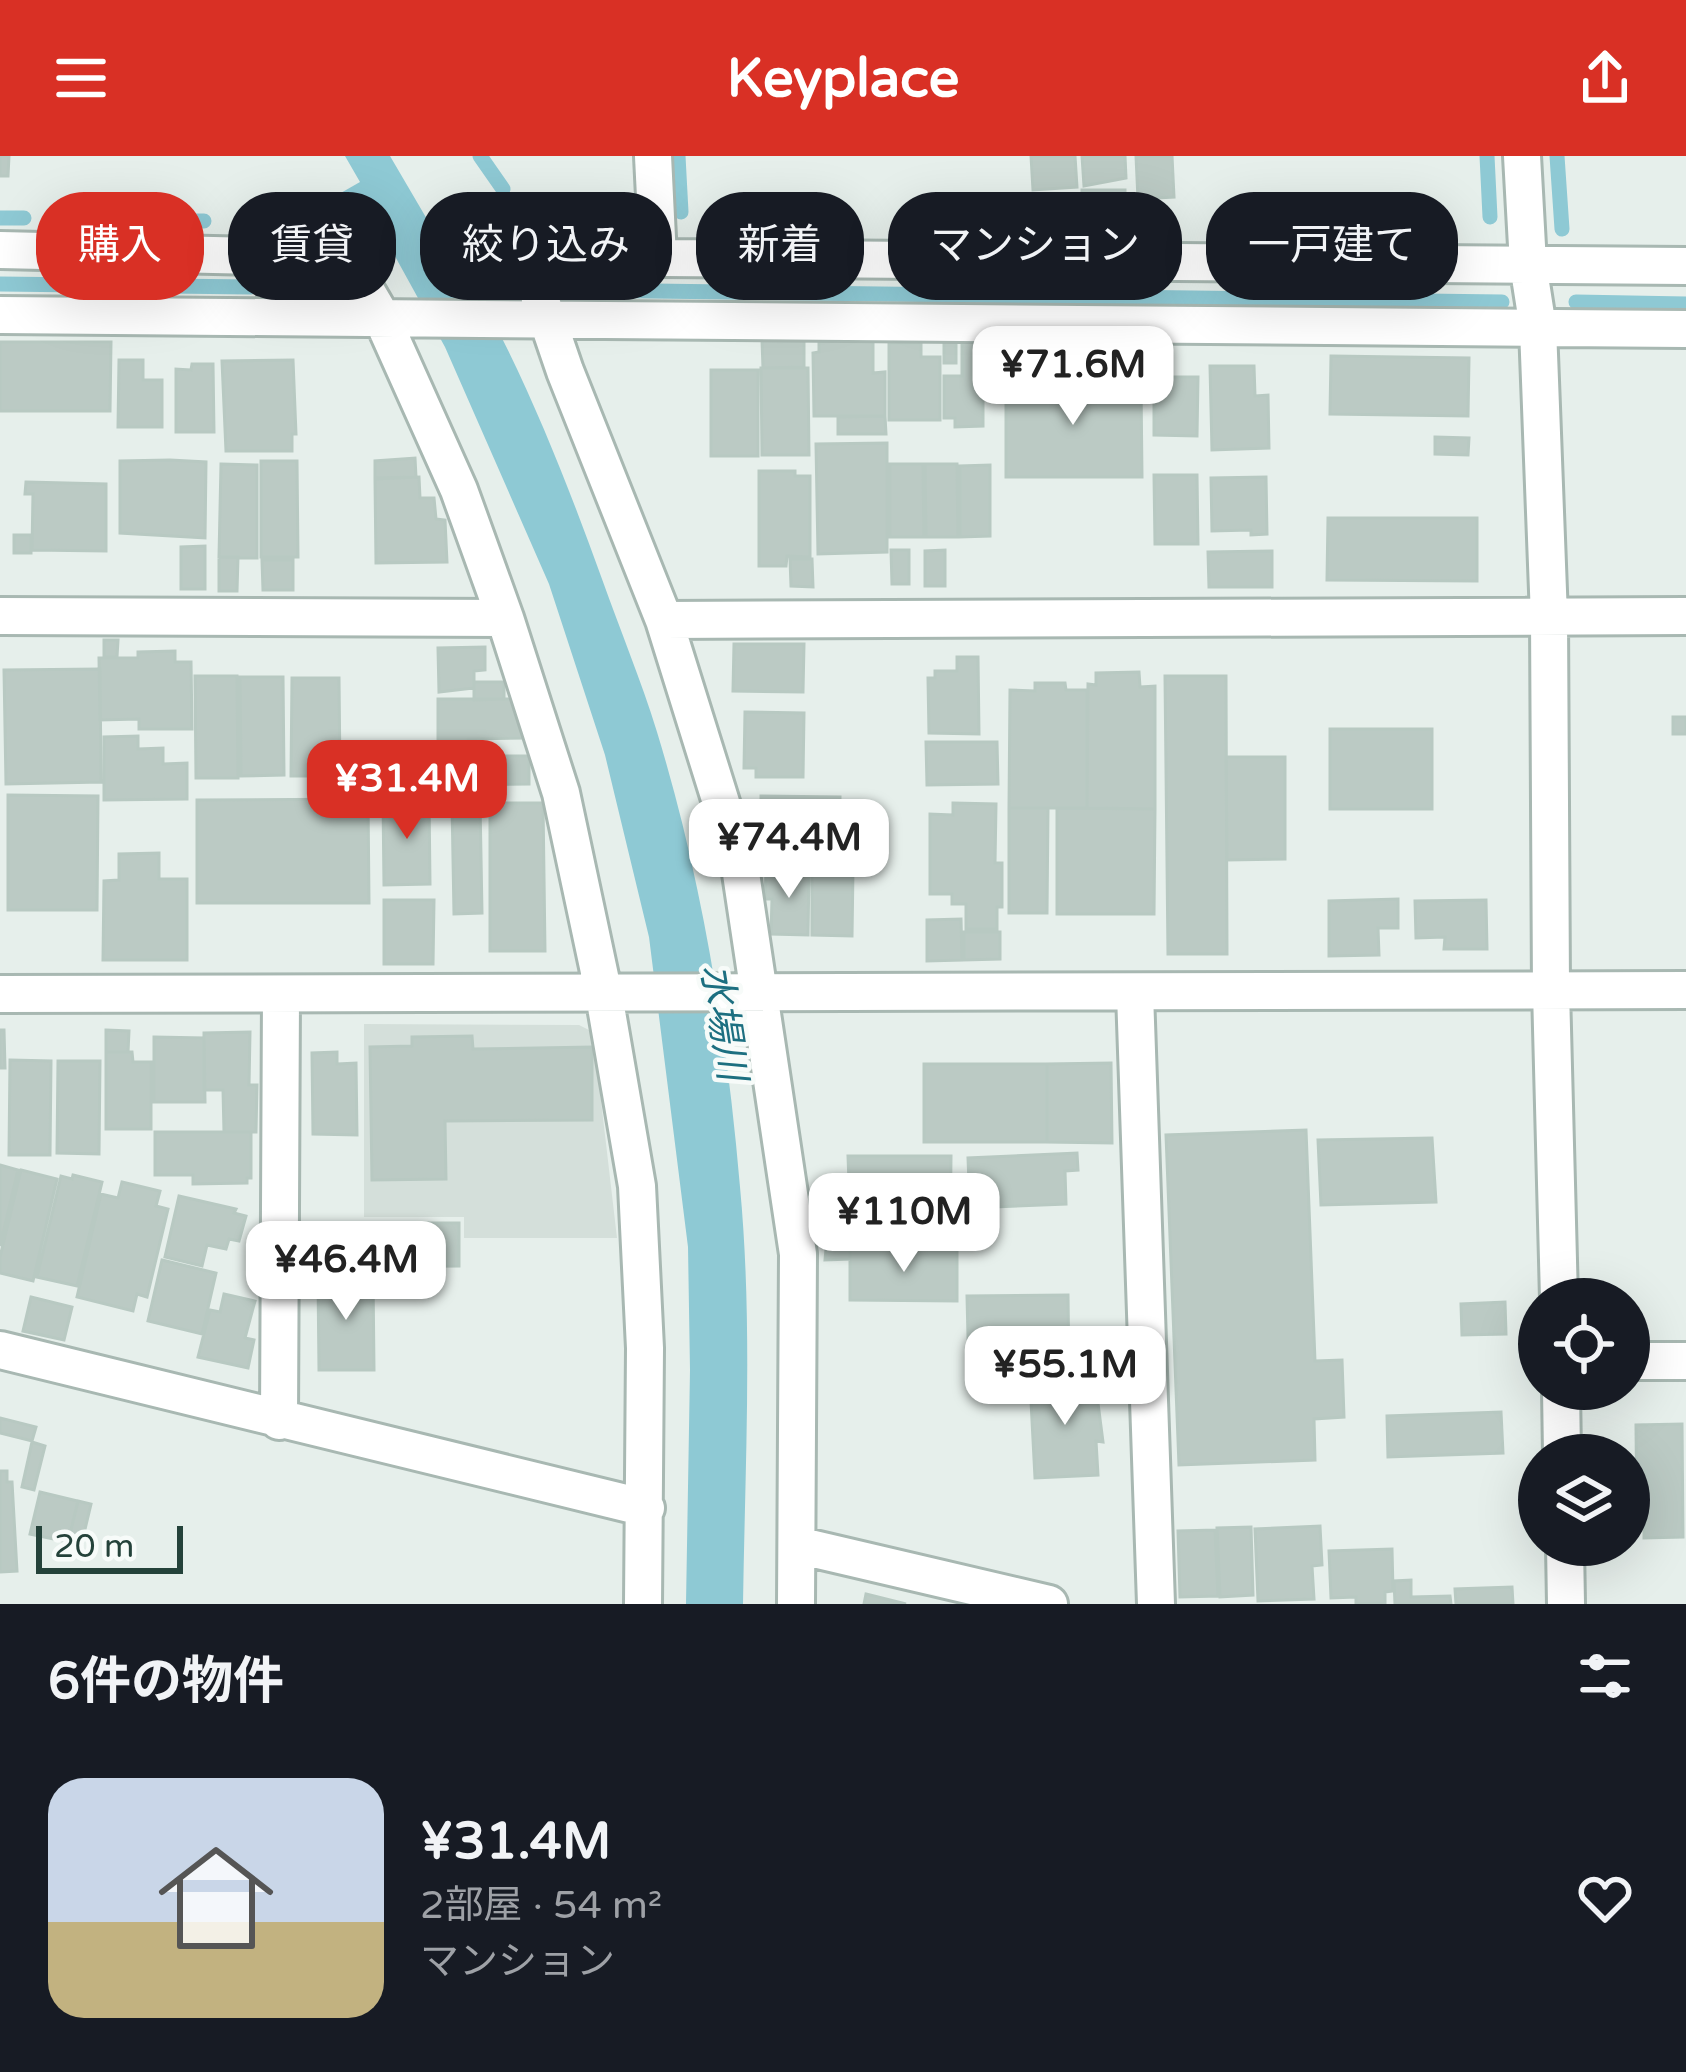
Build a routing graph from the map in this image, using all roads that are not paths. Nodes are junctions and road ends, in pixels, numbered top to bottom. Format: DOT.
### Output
graph roads {
  1 [pos="653,156"];
  2 [pos="1522,156"];
  3 [pos="655,192"];
  4 [pos="0,250"];
  5 [pos="672,258"];
  6 [pos="1528,264"];
  7 [pos="1686,266"];
  8 [pos="529,300"];
  9 [pos="0,314"];
  10 [pos="393,316"];
  11 [pos="530,317"];
  12 [pos="1538,328"];
  13 [pos="1686,329"];
  14 [pos="0,616"];
  15 [pos="1686,616"];
  16 [pos="1549,617"];
  17 [pos="505,618"];
  18 [pos="664,620"];
  19 [pos="1551,990"];
  20 [pos="1686,990"];
  21 [pos="1135,993"];
  22 [pos="0,994"];
  23 [pos="281,994"];
  24 [pos="758,994"];
  25 [pos="610,995"];
  26 [pos="1558,1278"];
  27 [pos="0,1350"];
  28 [pos="1650,1361"];
  29 [pos="1686,1361"];
  30 [pos="279,1421"];
  31 [pos="646,1508"];
  32 [pos="796,1544"];
  33 [pos="1565,1566"];
  34 [pos="643,1604"];
  35 [pos="796,1604"];
  36 [pos="1049,1604"];
  37 [pos="1156,1604"];
  38 [pos="1566,1604"];
  1 -- 3 [label="street"];
  2 -- 6 [label="street"];
  4 -- 10 [label="street"];
  5 -- 6 [label="street"];
  6 -- 7 [label="street"];
  6 -- 12 [label="street"];
  8 -- 11 [label="street"];
  9 -- 10 [label="street"];
  10 -- 11 [label="street"];
  10 -- 17 [label="street"];
  11 -- 12 [label="street"];
  11 -- 18 [label="street"];
  12 -- 13 [label="street"];
  12 -- 16 [label="street"];
  14 -- 17 [label="street"];
  15 -- 16 [label="street"];
  16 -- 18 [label="street"];
  16 -- 19 [label="street"];
  17 -- 25 [label="street"];
  18 -- 24 [label="street"];
  19 -- 20 [label="street"];
  19 -- 21 [label="street"];
  19 -- 26 [label="street"];
  21 -- 24 [label="street"];
  21 -- 37 [label="street"];
  22 -- 23 [label="street"];
  23 -- 25 [label="street"];
  23 -- 30 [label="street"];
  24 -- 25 [label="street"];
  24 -- 32 [label="street"];
  25 -- 31 [label="street"];
  27 -- 30 [label="street"];
  28 -- 29 [label="street"];
  30 -- 31 [label="street"];
  31 -- 34 [label="street"];
  32 -- 35 [label="street"];
  32 -- 36 [label="street"];
  33 -- 38 [label="street"];
}
